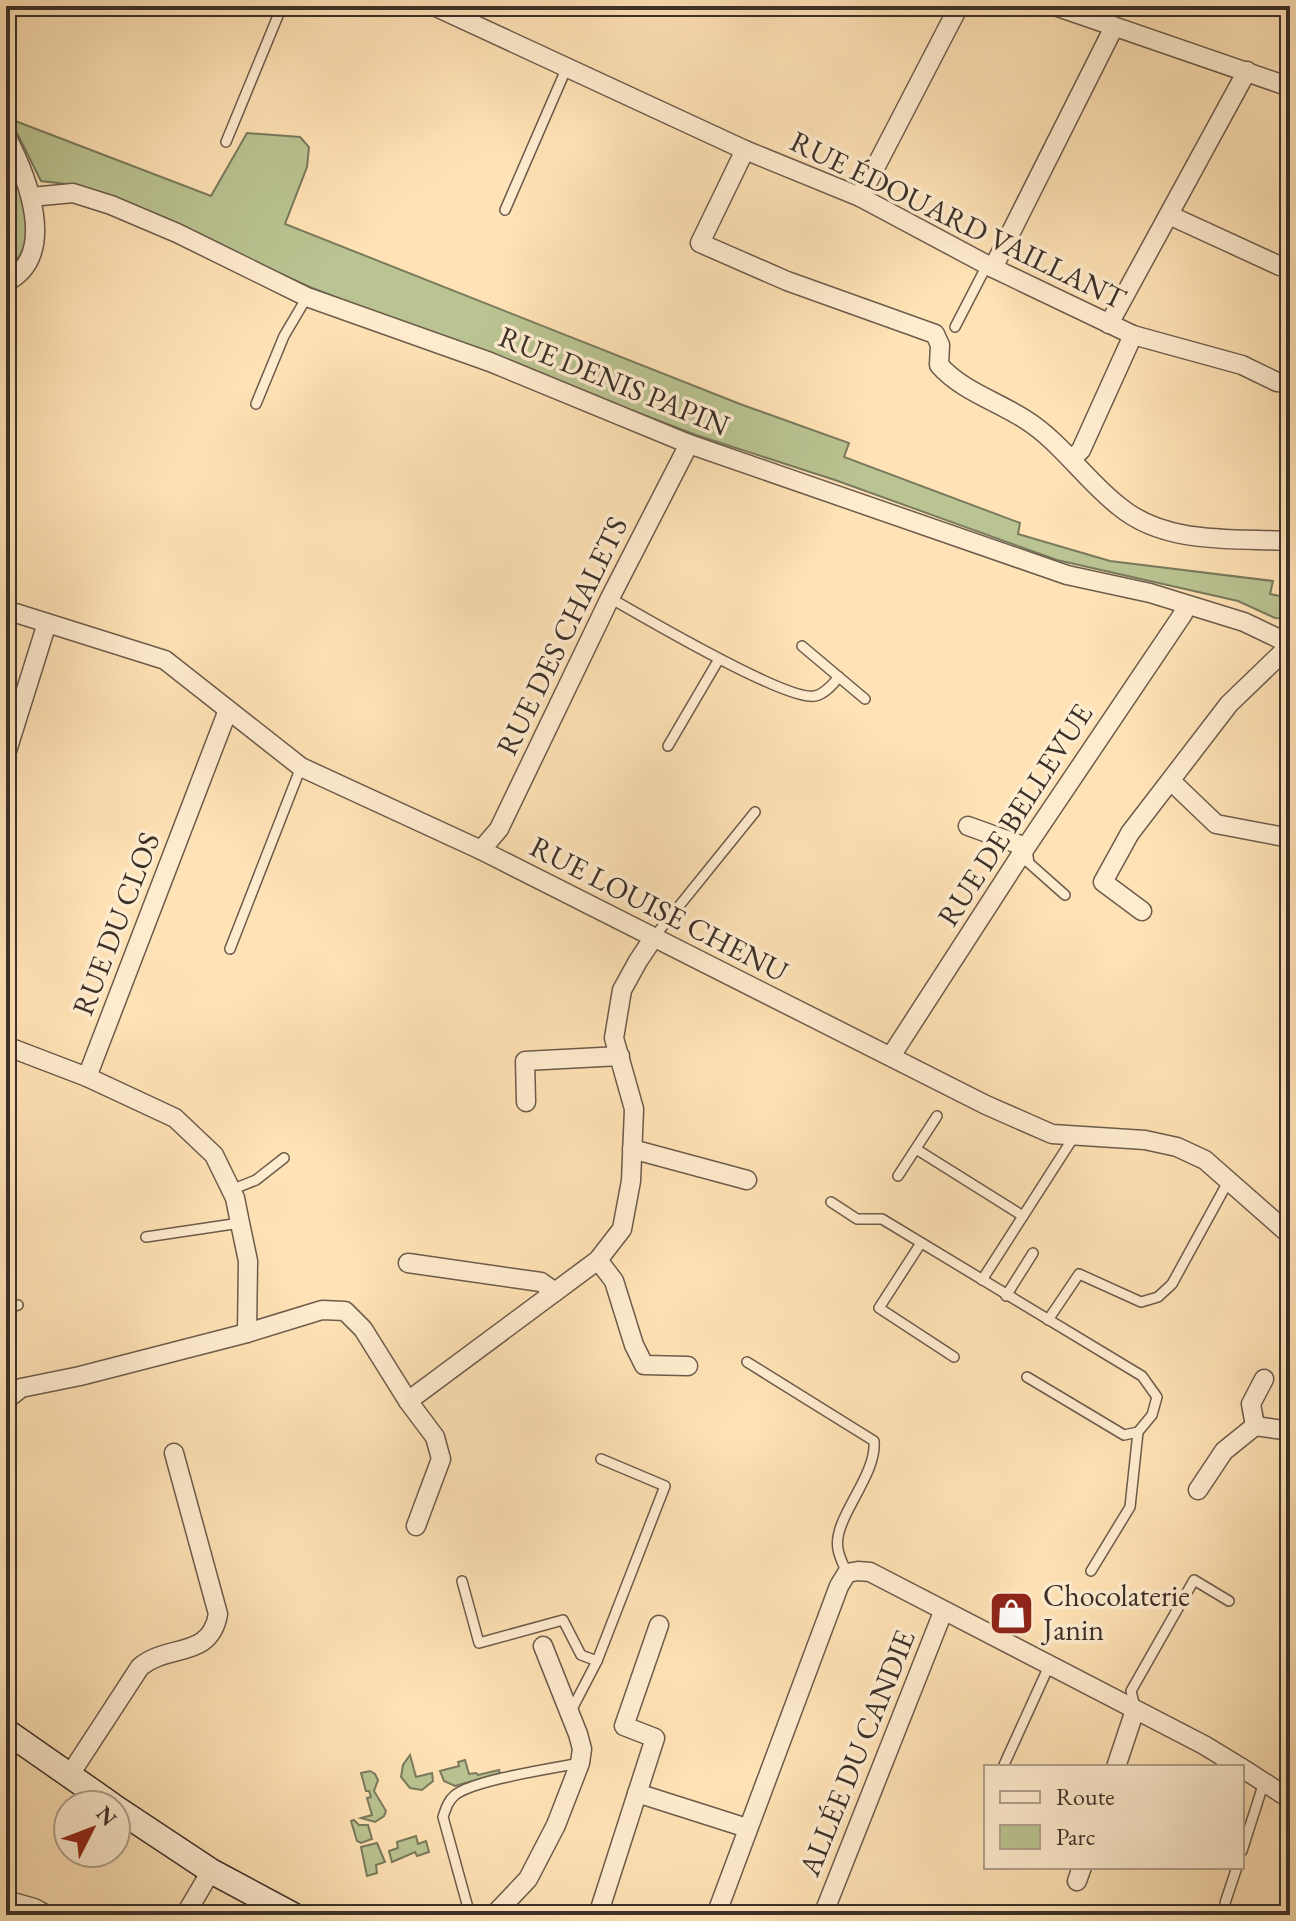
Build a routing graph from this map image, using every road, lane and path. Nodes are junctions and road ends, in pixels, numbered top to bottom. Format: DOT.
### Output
graph roads {
  1 [pos="282,6"];
  2 [pos="434,6"];
  3 [pos="959,6"];
  4 [pos="1055,6"];
  5 [pos="1114,27"];
  6 [pos="567,67"];
  7 [pos="1247,71"];
  8 [pos="1290,87"];
  9 [pos="6,136"];
  10 [pos="226,142"];
  11 [pos="745,150"];
  12 [pos="31,197"];
  13 [pos="860,197"];
  14 [pos="505,210"];
  15 [pos="1169,215"];
  16 [pos="1280,266"];
  17 [pos="990,267"];
  18 [pos="6,282"];
  19 [pos="307,297"];
  20 [pos="1109,324"];
  21 [pos="955,327"];
  22 [pos="1133,335"];
  23 [pos="1290,383"];
  24 [pos="256,404"];
  25 [pos="689,444"];
  26 [pos="1072,459"];
  27 [pos="1290,541"];
  28 [pos="610,598"];
  29 [pos="1184,604"];
  30 [pos="6,610"];
  31 [pos="47,623"];
  32 [pos="1289,644"];
  33 [pos="802,646"];
  34 [pos="719,659"];
  35 [pos="839,677"];
  36 [pos="865,699"];
  37 [pos="228,710"];
  38 [pos="668,746"];
  39 [pos="6,754"];
  40 [pos="301,767"];
  41 [pos="1171,781"];
  42 [pos="755,812"];
  43 [pos="968,826"];
  44 [pos="1290,838"];
  45 [pos="1026,847"];
  46 [pos="481,850"];
  47 [pos="1065,895"];
  48 [pos="1142,911"];
  49 [pos="654,937"];
  50 [pos="230,949"];
  51 [pos="6,1046"];
  52 [pos="620,1056"];
  53 [pos="891,1056"];
  54 [pos="87,1077"];
  55 [pos="526,1102"];
  56 [pos="937,1116"];
  57 [pos="1075,1135"];
  58 [pos="632,1149"];
  59 [pos="916,1149"];
  60 [pos="284,1158"];
  61 [pos="898,1176"];
  62 [pos="747,1180"];
  63 [pos="1229,1180"];
  64 [pos="231,1190"];
  65 [pos="831,1202"];
  66 [pos="1023,1216"];
  67 [pos="240,1223"];
  68 [pos="1290,1235"];
  69 [pos="146,1237"];
  70 [pos="921,1243"];
  71 [pos="1033,1253"];
  72 [pos="598,1260"];
  73 [pos="408,1263"];
  74 [pos="982,1280"];
  75 [pos="555,1292"];
  76 [pos="1006,1296"];
  77 [pos="18,1305"];
  78 [pos="6,1309"];
  79 [pos="1048,1320"];
  80 [pos="247,1333"];
  81 [pos="954,1357"];
  82 [pos="747,1362"];
  83 [pos="688,1366"];
  84 [pos="1027,1377"];
  85 [pos="1264,1379"];
  86 [pos="6,1400"];
  87 [pos="408,1401"];
  88 [pos="1255,1426"];
  89 [pos="1290,1431"];
  90 [pos="1138,1432"];
  91 [pos="174,1453"];
  92 [pos="601,1459"];
  93 [pos="1198,1490"];
  94 [pos="416,1526"];
  95 [pos="1091,1571"];
  96 [pos="847,1573"];
  97 [pos="462,1581"];
  98 [pos="1229,1601"];
  99 [pos="943,1612"];
  100 [pos="659,1625"];
  101 [pos="543,1646"];
  102 [pos="597,1661"];
  103 [pos="1049,1666"];
  104 [pos="1135,1710"];
  105 [pos="570,1713"];
  106 [pos="6,1731"];
  107 [pos="580,1763"];
  108 [pos="1004,1765"];
  109 [pos="1117,1765"];
  110 [pos="1236,1765"];
  111 [pos="1244,1770"];
  112 [pos="69,1776"];
  113 [pos="1264,1782"];
  114 [pos="88,1789"];
  115 [pos="637,1793"];
  116 [pos="1290,1799"];
  117 [pos="132,1818"];
  118 [pos="747,1828"];
  119 [pos="1244,1845"];
  120 [pos="1236,1869"];
  121 [pos="211,1871"];
  122 [pos="6,1900"];
  123 [pos="1225,1903"];
  124 [pos="469,1913"];
  125 [pos="47,1915"];
  126 [pos="185,1915"];
  127 [pos="293,1915"];
  128 [pos="455,1915"];
  129 [pos="494,1915"];
  130 [pos="598,1915"];
  131 [pos="716,1915"];
  132 [pos="823,1915"];
  1 -- 10 [label="lane"];
  2 -- 6 [label="street, RUE ÉDOUARD VAILLANT"];
  3 -- 13 [label="street"];
  4 -- 5 [label="street"];
  5 -- 7 [label="street"];
  5 -- 17 [label="street"];
  6 -- 11 [label="street, RUE ÉDOUARD VAILLANT"];
  6 -- 14 [label="lane"];
  7 -- 8 [label="street"];
  7 -- 15 [label="street"];
  9 -- 12 [label="street"];
  11 -- 13 [label="street, RUE ÉDOUARD VAILLANT"];
  11 -- 26 [label="street"];
  12 -- 18 [label="street"];
  12 -- 19 [label="street, RUE DENIS PAPIN"];
  13 -- 17 [label="street, RUE ÉDOUARD VAILLANT"];
  15 -- 16 [label="street"];
  15 -- 20 [label="street"];
  17 -- 20 [label="street, RUE ÉDOUARD VAILLANT"];
  17 -- 21 [label="lane"];
  19 -- 24 [label="lane"];
  19 -- 25 [label="street, RUE DENIS PAPIN"];
  20 -- 22 [label="street, RUE ÉDOUARD VAILLANT"];
  22 -- 23 [label="street, RUE ÉDOUARD VAILLANT"];
  22 -- 26 [label="street"];
  25 -- 28 [label="street, RUE DES CHALETS"];
  25 -- 29 [label="street, RUE DENIS PAPIN"];
  26 -- 27 [label="street"];
  28 -- 34 [label="lane"];
  28 -- 46 [label="street, RUE DES CHALETS"];
  29 -- 32 [label="street, RUE DENIS PAPIN"];
  29 -- 45 [label="street, RUE DE BELLEVUE"];
  30 -- 31 [label="street, RUE LOUISE CHENU"];
  31 -- 37 [label="street, RUE LOUISE CHENU"];
  31 -- 39 [label="street"];
  32 -- 41 [label="street"];
  33 -- 35 [label="lane"];
  34 -- 35 [label="lane"];
  34 -- 38 [label="lane"];
  35 -- 36 [label="lane"];
  37 -- 40 [label="street, RUE LOUISE CHENU"];
  37 -- 54 [label="street, RUE DU CLOS"];
  40 -- 46 [label="street, RUE LOUISE CHENU"];
  40 -- 50 [label="lane"];
  41 -- 44 [label="street"];
  41 -- 48 [label="street"];
  42 -- 49 [label="lane"];
  43 -- 45 [label="street"];
  45 -- 47 [label="lane"];
  45 -- 53 [label="street, RUE DE BELLEVUE"];
  46 -- 49 [label="street, RUE LOUISE CHENU"];
  49 -- 52 [label="street"];
  49 -- 53 [label="street, RUE LOUISE CHENU"];
  51 -- 54 [label="street"];
  52 -- 55 [label="street"];
  52 -- 58 [label="street"];
  53 -- 57 [label="street, RUE LOUISE CHENU"];
  54 -- 64 [label="street"];
  56 -- 59 [label="lane"];
  57 -- 63 [label="street, RUE LOUISE CHENU"];
  57 -- 66 [label="lane"];
  58 -- 62 [label="street"];
  58 -- 72 [label="street"];
  59 -- 61 [label="lane"];
  59 -- 66 [label="lane"];
  60 -- 64 [label="lane"];
  63 -- 68 [label="street, RUE LOUISE CHENU"];
  63 -- 79 [label="lane"];
  64 -- 67 [label="street"];
  65 -- 70 [label="lane"];
  66 -- 74 [label="lane"];
  67 -- 69 [label="lane"];
  67 -- 80 [label="street"];
  70 -- 74 [label="lane"];
  70 -- 81 [label="lane"];
  71 -- 76 [label="lane"];
  72 -- 75 [label="street"];
  72 -- 83 [label="street"];
  73 -- 75 [label="street"];
  74 -- 76 [label="lane"];
  75 -- 87 [label="street"];
  76 -- 79 [label="lane"];
  77 -- 78 [label="lane"];
  79 -- 90 [label="lane"];
  80 -- 86 [label="street"];
  80 -- 87 [label="street"];
  82 -- 96 [label="lane"];
  84 -- 90 [label="lane"];
  85 -- 88 [label="street"];
  87 -- 94 [label="street"];
  88 -- 89 [label="street"];
  88 -- 93 [label="street"];
  90 -- 95 [label="lane"];
  91 -- 112 [label="street"];
  92 -- 102 [label="lane"];
  96 -- 99 [label="street"];
  96 -- 118 [label="street"];
  97 -- 102 [label="lane"];
  98 -- 104 [label="lane"];
  99 -- 103 [label="street"];
  99 -- 132 [label="street, ALLÉE DU CANDIE"];
  100 -- 115 [label="street"];
  101 -- 105 [label="street"];
  102 -- 105 [label="lane"];
  103 -- 104 [label="street"];
  103 -- 108 [label="lane"];
  104 -- 109 [label="street"];
  104 -- 110 [label="street"];
  105 -- 107 [label="street"];
  106 -- 112 [label="main road"];
  107 -- 124 [label="lane"];
  107 -- 129 [label="street"];
  111 -- 113 [label="street"];
  112 -- 114 [label="main road"];
  113 -- 116 [label="street"];
  113 -- 119 [label="lane"];
  115 -- 118 [label="street"];
  115 -- 130 [label="street"];
  117 -- 121 [label="main road"];
  118 -- 131 [label="street"];
  120 -- 123 [label="lane"];
  121 -- 126 [label="street"];
  121 -- 127 [label="main road"];
  122 -- 125 [label="street"];
  124 -- 128 [label="lane"];
}
